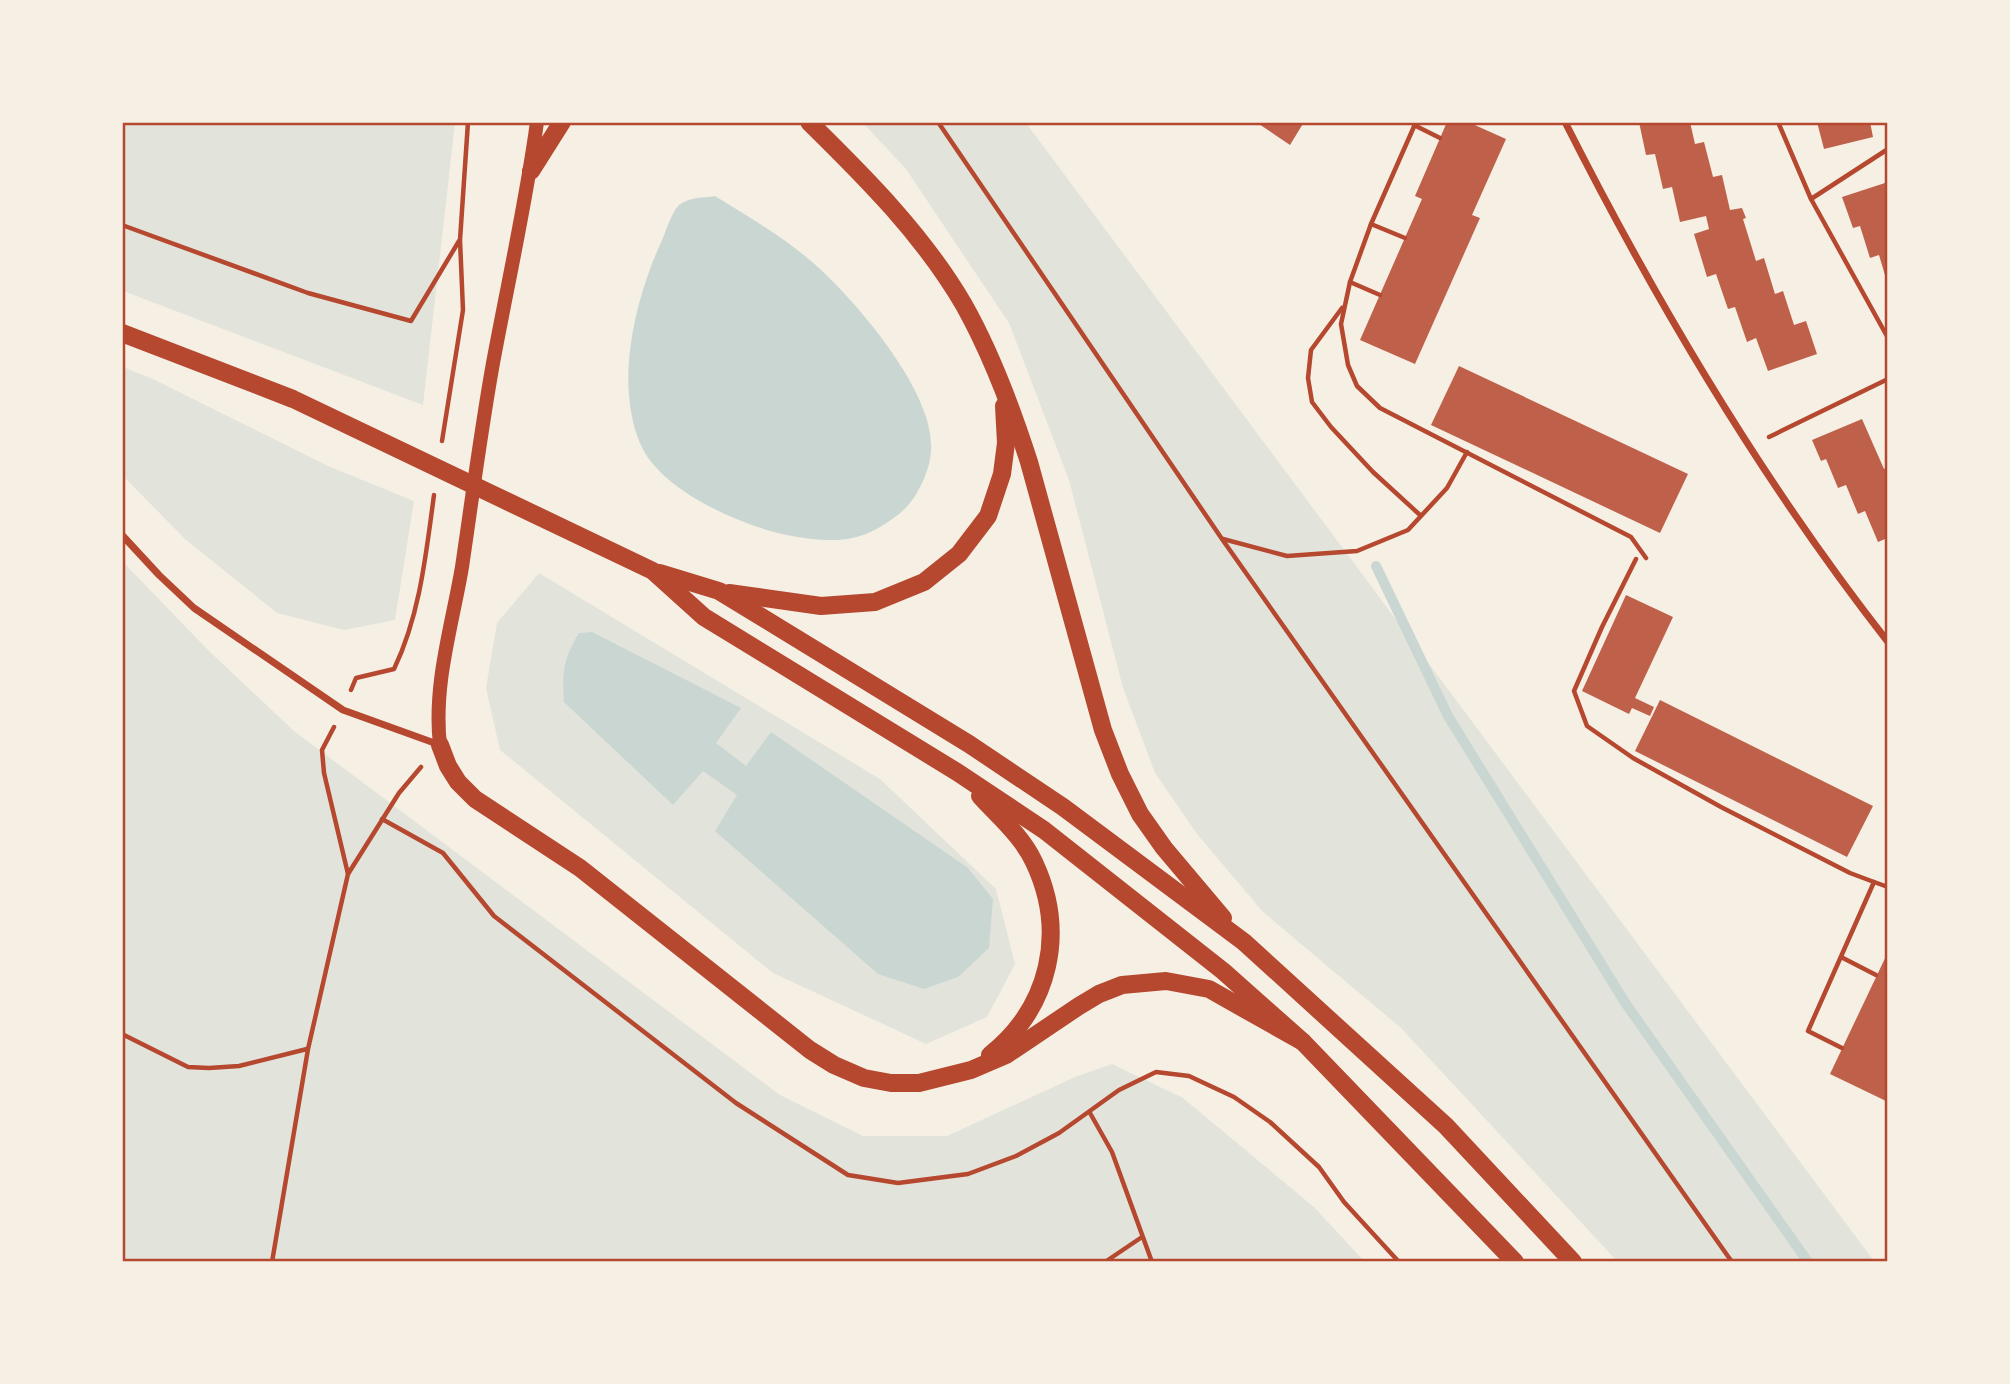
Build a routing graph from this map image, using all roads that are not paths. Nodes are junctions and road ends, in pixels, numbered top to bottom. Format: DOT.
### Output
graph roads {
  1 [pos="537,122"];
  2 [pos="562,122"];
  3 [pos="807,122"];
  4 [pos="1565,122"];
  5 [pos="531,171"];
  6 [pos="122,333"];
  7 [pos="997,375"];
  8 [pos="122,535"];
  9 [pos="653,571"];
  10 [pos="719,591"];
  11 [pos="1888,642"];
  12 [pos="440,745"];
  13 [pos="957,772"];
  14 [pos="1244,942"];
  15 [pos="1303,1042"];
  16 [pos="971,1070"];
  17 [pos="1515,1262"];
  18 [pos="1573,1262"];
  1 -- 5 [label="main road"];
  2 -- 5 [label="main road"];
  3 -- 7 [label="main road"];
  4 -- 11 [label="street"];
  5 -- 12 [label="main road"];
  6 -- 9 [label="main road"];
  7 -- 10 [label="main road"];
  7 -- 14 [label="main road"];
  8 -- 12 [label="street"];
  9 -- 10 [label="main road"];
  9 -- 13 [label="main road"];
  10 -- 14 [label="main road"];
  12 -- 16 [label="main road"];
  13 -- 15 [label="main road"];
  13 -- 16 [label="main road"];
  14 -- 18 [label="main road"];
  15 -- 16 [label="main road"];
  15 -- 17 [label="main road"];
}
